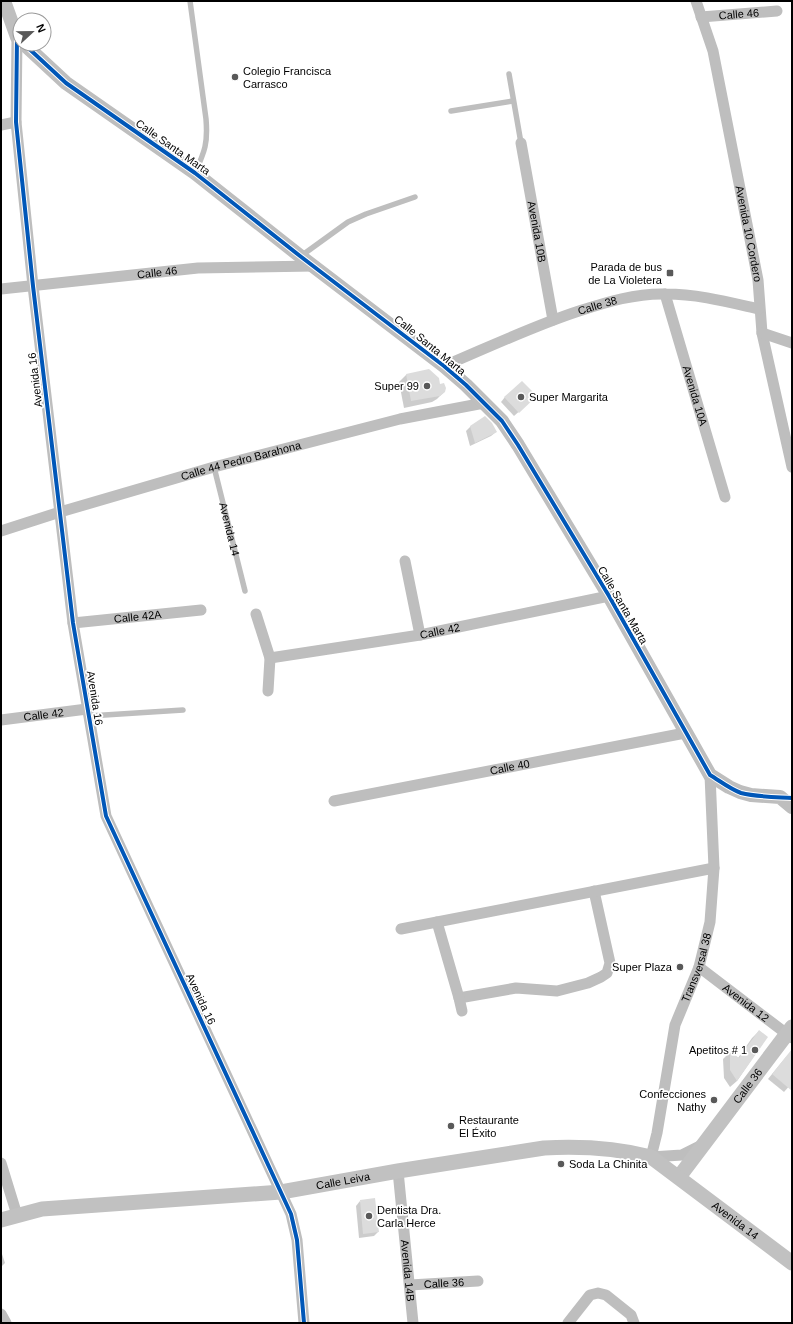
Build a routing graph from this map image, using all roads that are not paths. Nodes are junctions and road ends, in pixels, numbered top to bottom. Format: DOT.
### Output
graph roads {
  1 [pos="4,1"];
  2 [pos="190,1"];
  3 [pos="696,1"];
  4 [pos="777,11"];
  5 [pos="702,17"];
  6 [pos="12,20"];
  7 [pos="19,52"];
  8 [pos="33,52"];
  9 [pos="508,74"];
  10 [pos="513,100"];
  11 [pos="451,111"];
  12 [pos="16,122"];
  13 [pos="1,125"];
  14 [pos="521,143"];
  15 [pos="195,173"];
  16 [pos="415,196"];
  17 [pos="300,256"];
  18 [pos="315,266"];
  19 [pos="33,286"];
  20 [pos="1,289"];
  21 [pos="665,294"];
  22 [pos="759,309"];
  23 [pos="553,320"];
  24 [pos="762,333"];
  25 [pos="792,343"];
  26 [pos="444,366"];
  27 [pos="484,403"];
  28 [pos="214,467"];
  29 [pos="792,467"];
  30 [pos="725,497"];
  31 [pos="60,512"];
  32 [pos="1,531"];
  33 [pos="405,561"];
  34 [pos="245,591"];
  35 [pos="609,596"];
  36 [pos="201,610"];
  37 [pos="256,614"];
  38 [pos="73,623"];
  39 [pos="420,635"];
  40 [pos="270,658"];
  41 [pos="268,691"];
  42 [pos="183,710"];
  43 [pos="88,713"];
  44 [pos="1,720"];
  45 [pos="686,733"];
  46 [pos="710,775"];
  47 [pos="786,797"];
  48 [pos="334,801"];
  49 [pos="792,807"];
  50 [pos="714,868"];
  51 [pos="594,891"];
  52 [pos="437,922"];
  53 [pos="401,929"];
  54 [pos="699,967"];
  55 [pos="459,998"];
  56 [pos="462,1011"];
  57 [pos="790,1033"];
  58 [pos="702,1145"];
  59 [pos="651,1157"];
  60 [pos="1,1163"];
  61 [pos="398,1171"];
  62 [pos="679,1177"];
  63 [pos="281,1192"];
  64 [pos="17,1215"];
  65 [pos="1,1220"];
  66 [pos="792,1263"];
  67 [pos="478,1281"];
  68 [pos="410,1285"];
  69 [pos="1,1314"];
  70 [pos="6,1323"];
  71 [pos="304,1323"];
  72 [pos="413,1323"];
  73 [pos="568,1323"];
  74 [pos="634,1323"];
  1 -- 6 [label="street, Calle Santa Marta"];
  2 -- 15 [label="lane"];
  3 -- 5 [label="street, Avenida 10 Cordero"];
  4 -- 5 [label="street, Calle 46"];
  5 -- 22 [label="street, Avenida 10 Cordero"];
  7 -- 12 [label="street, Avenida 16"];
  8 -- 15 [label="street, Calle Santa Marta"];
  9 -- 10 [label="lane"];
  10 -- 11 [label="lane"];
  10 -- 14 [label="lane"];
  12 -- 13 [label="street"];
  12 -- 19 [label="street, Avenida 16"];
  14 -- 23 [label="street, Avenida 10B"];
  15 -- 17 [label="street, Calle Santa Marta"];
  16 -- 17 [label="lane"];
  17 -- 18 [label="street, Calle Santa Marta"];
  18 -- 19 [label="street, Calle 46"];
  18 -- 26 [label="street, Calle Santa Marta"];
  19 -- 20 [label="street, Calle 46"];
  19 -- 31 [label="street, Avenida 16"];
  21 -- 22 [label="street, Calle 38"];
  21 -- 23 [label="street, Calle 38"];
  21 -- 30 [label="street, Avenida 10A"];
  22 -- 24 [label="street, Avenida 10 Cordero"];
  23 -- 26 [label="street, Calle 38"];
  24 -- 25 [label="street"];
  24 -- 29 [label="street, Avenida 10 Cordero"];
  26 -- 27 [label="street, Calle Santa Marta"];
  27 -- 28 [label="street, Calle 44 Pedro Barahona"];
  27 -- 35 [label="street, Calle Santa Marta"];
  28 -- 31 [label="street, Calle 44 Pedro Barahona"];
  28 -- 34 [label="lane, Avenida 14"];
  31 -- 32 [label="street, Calle 44 Pedro Barahona"];
  31 -- 38 [label="street, Avenida 16"];
  33 -- 39 [label="street"];
  35 -- 39 [label="street, Calle 42"];
  35 -- 45 [label="street, Calle Santa Marta"];
  36 -- 38 [label="street, Calle 42A"];
  37 -- 40 [label="street"];
  38 -- 43 [label="street, Avenida 16"];
  39 -- 40 [label="street, Calle 42"];
  40 -- 41 [label="street"];
  42 -- 43 [label="lane, Calle 42"];
  43 -- 44 [label="street, Calle 42"];
  43 -- 63 [label="street, Avenida 16"];
  45 -- 46 [label="street, Calle Santa Marta"];
  45 -- 48 [label="street, Calle 40"];
  46 -- 47 [label="street, Calle Santa Marta"];
  46 -- 50 [label="street, Transversal 38"];
  47 -- 49 [label="street"];
  50 -- 51 [label="street"];
  50 -- 54 [label="street, Transversal 38"];
  51 -- 52 [label="street"];
  51 -- 55 [label="street"];
  52 -- 53 [label="street"];
  52 -- 55 [label="street"];
  54 -- 57 [label="street, Avenida 12"];
  54 -- 59 [label="street, Transversal 38"];
  55 -- 56 [label="street"];
  57 -- 58 [label="main road, Calle 36"];
  58 -- 59 [label="street, Calle 36"];
  58 -- 62 [label="main road, Calle 36"];
  59 -- 61 [label="main road, Calle Leiva"];
  59 -- 62 [label="main road, Calle Leiva"];
  60 -- 64 [label="street"];
  61 -- 63 [label="main road, Calle Leiva"];
  61 -- 68 [label="street, Avenida 14B"];
  62 -- 66 [label="main road, Avenida 14"];
  63 -- 64 [label="main road, Calle Leiva"];
  63 -- 71 [label="street, Avenida 16"];
  64 -- 65 [label="main road, Calle Leiva"];
  67 -- 68 [label="street, Calle 36"];
  68 -- 72 [label="street, Avenida 14B"];
  69 -- 70 [label="street"];
  73 -- 74 [label="street"];
}
